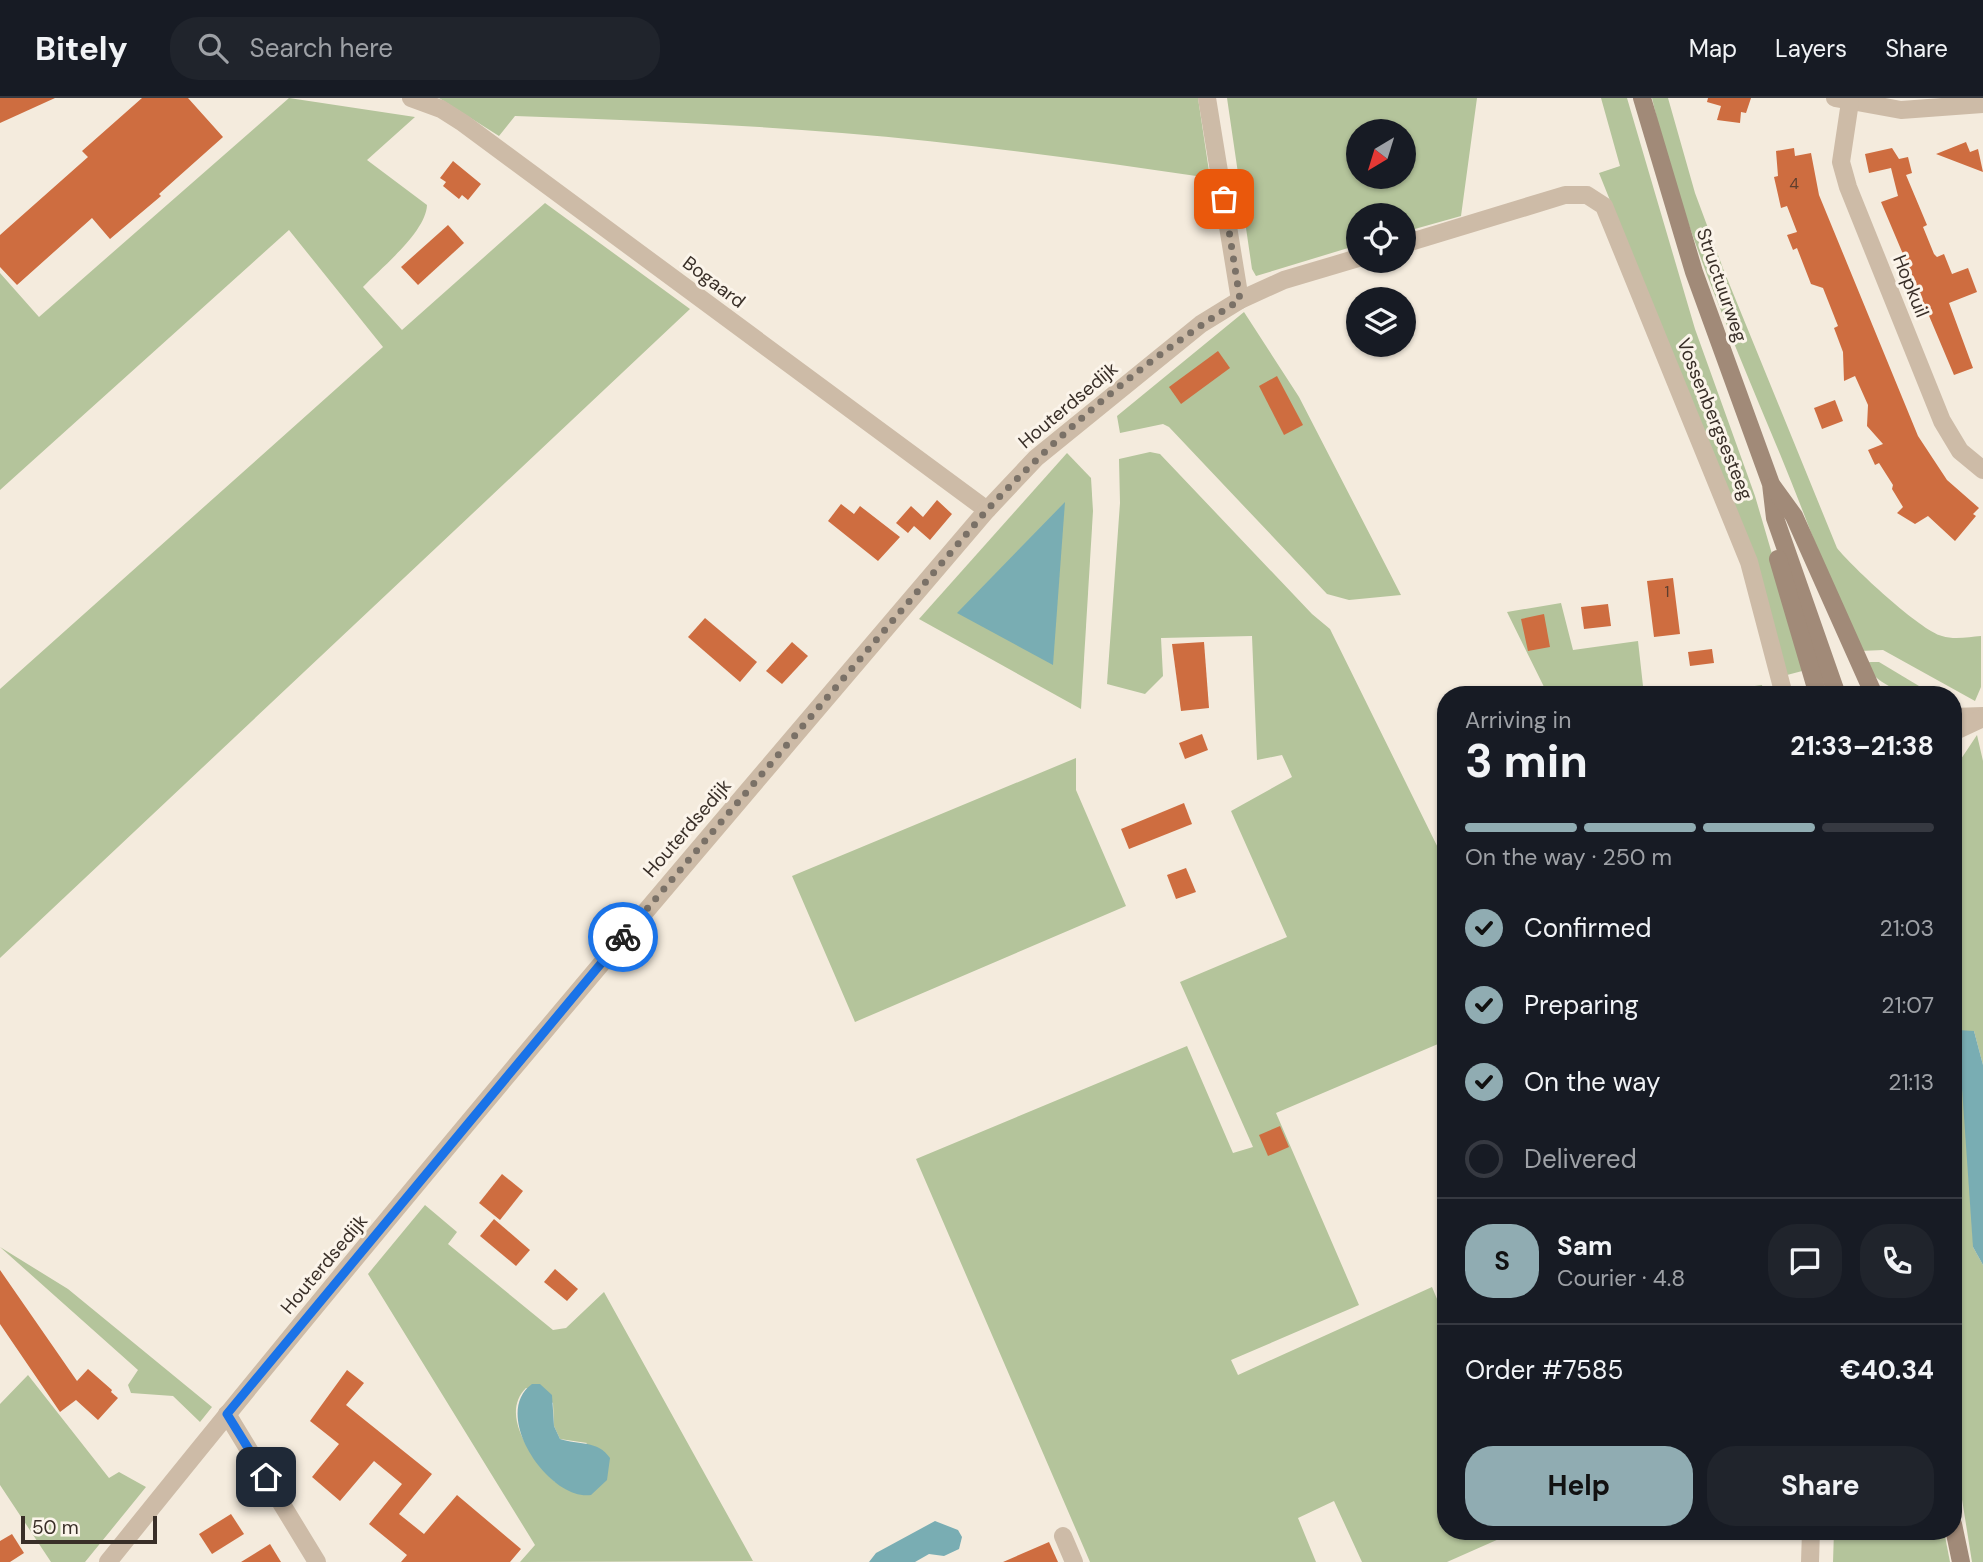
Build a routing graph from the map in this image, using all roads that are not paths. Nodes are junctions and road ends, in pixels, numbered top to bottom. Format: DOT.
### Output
graph roads {
  1 [pos="411,98"];
  2 [pos="1208,98"];
  3 [pos="1642,98"];
  4 [pos="1843,100"];
  5 [pos="1983,104"];
  6 [pos="1416,240"];
  7 [pos="1346,262"];
  8 [pos="1240,300"];
  9 [pos="1983,470"];
  10 [pos="1771,484"];
  11 [pos="987,510"];
  12 [pos="1782,686"];
  13 [pos="1815,686"];
  14 [pos="1834,686"];
  15 [pos="1870,686"];
  16 [pos="1962,717"];
  17 [pos="1983,717"];
  18 [pos="1962,728"];
  19 [pos="227,1414"];
  20 [pos="1063,1536"];
  21 [pos="1811,1540"];
  22 [pos="1956,1540"];
  23 [pos="108,1562"];
  24 [pos="317,1562"];
  25 [pos="1074,1562"];
  26 [pos="1810,1562"];
  27 [pos="1961,1562"];
  1 -- 11 [label="street, Bogaard"];
  2 -- 8 [label="street"];
  3 -- 10 [label="main road, Structuurweg"];
  4 -- 5 [label="street"];
  4 -- 9 [label="street, Hopkuil"];
  6 -- 12 [label="street, Vossenbergsesteeg"];
  7 -- 8 [label="street, Houterdsedijk"];
  8 -- 11 [label="street, Houterdsedijk"];
  10 -- 13 [label="main road, Structuurweg"];
  10 -- 14 [label="main road, Structuurweg"];
  10 -- 15 [label="main road, Structuurweg"];
  11 -- 19 [label="street, Houterdsedijk"];
  16 -- 17 [label="street"];
  17 -- 18 [label="street"];
  19 -- 23 [label="street, Houterdsedijk"];
  19 -- 24 [label="street"];
  20 -- 25 [label="street"];
  21 -- 26 [label="street"];
  22 -- 27 [label="main road"];
}
